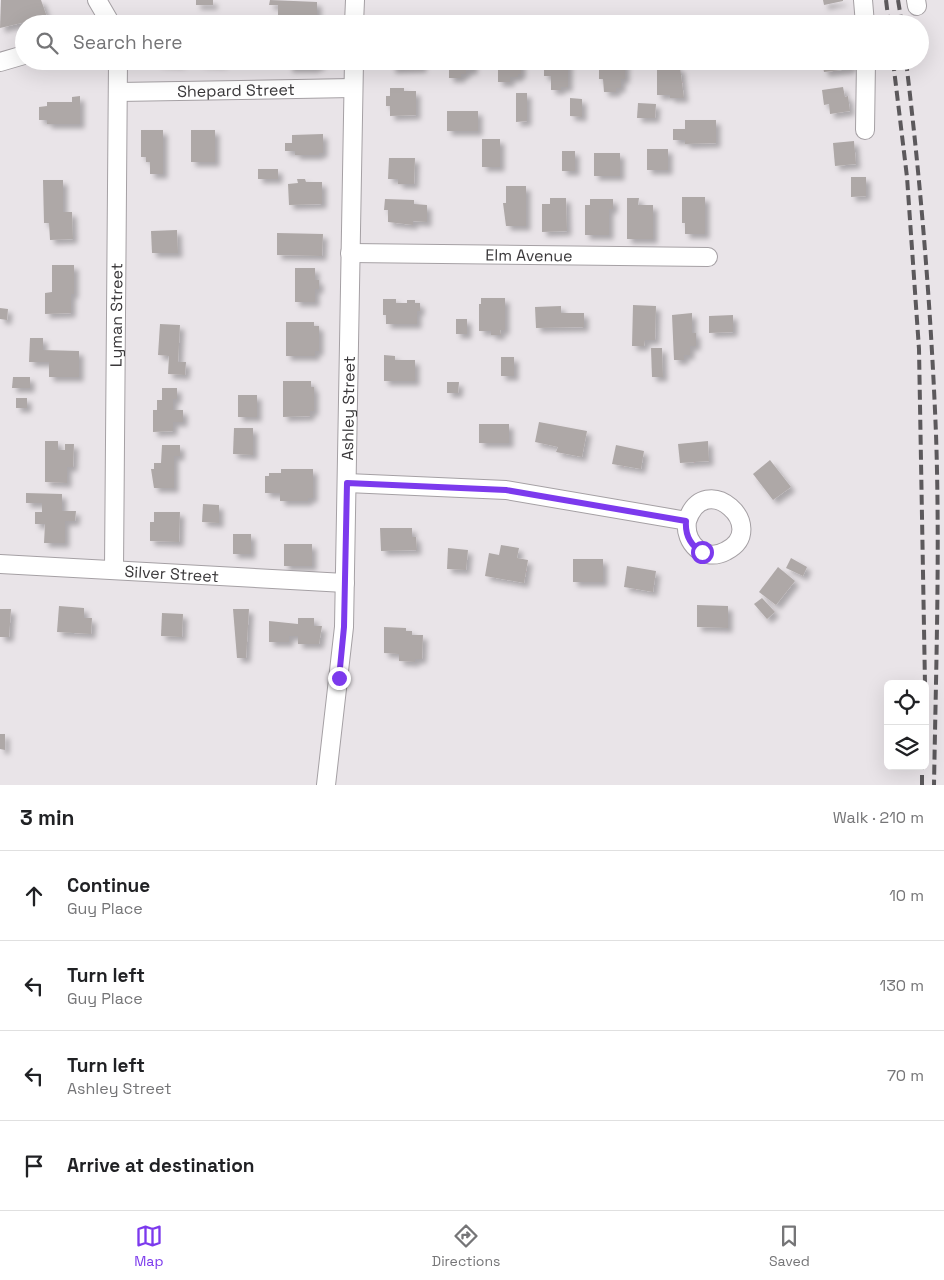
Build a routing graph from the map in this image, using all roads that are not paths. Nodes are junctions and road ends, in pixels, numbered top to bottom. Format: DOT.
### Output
graph roads {
  1 [pos="96,0"];
  2 [pos="355,0"];
  3 [pos="863,0"];
  4 [pos="105,15"];
  5 [pos="354,15"];
  6 [pos="864,15"];
  7 [pos="15,58"];
  8 [pos="0,62"];
  9 [pos="118,70"];
  10 [pos="354,70"];
  11 [pos="866,70"];
  12 [pos="353,88"];
  13 [pos="118,92"];
  14 [pos="865,130"];
  15 [pos="350,252"];
  16 [pos="708,257"];
  17 [pos="347,483"];
  18 [pos="686,521"];
  19 [pos="0,564"];
  20 [pos="114,570"];
  21 [pos="345,583"];
  22 [pos="326,785"];
  1 -- 4 [label="street"];
  2 -- 5 [label="street"];
  3 -- 6 [label="street"];
  7 -- 8 [label="street"];
  9 -- 13 [label="street, Lyman Street"];
  10 -- 12 [label="street, Ashley Street"];
  11 -- 14 [label="street"];
  12 -- 13 [label="street, Shepard Street"];
  12 -- 15 [label="street, Ashley Street"];
  13 -- 20 [label="street, Lyman Street"];
  15 -- 16 [label="street, Elm Avenue"];
  15 -- 17 [label="street, Ashley Street"];
  17 -- 18 [label="street"];
  17 -- 21 [label="street, Ashley Street"];
  19 -- 20 [label="street, Silver Street"];
  20 -- 21 [label="street, Silver Street"];
  21 -- 22 [label="street, Ashley Street"];
}
